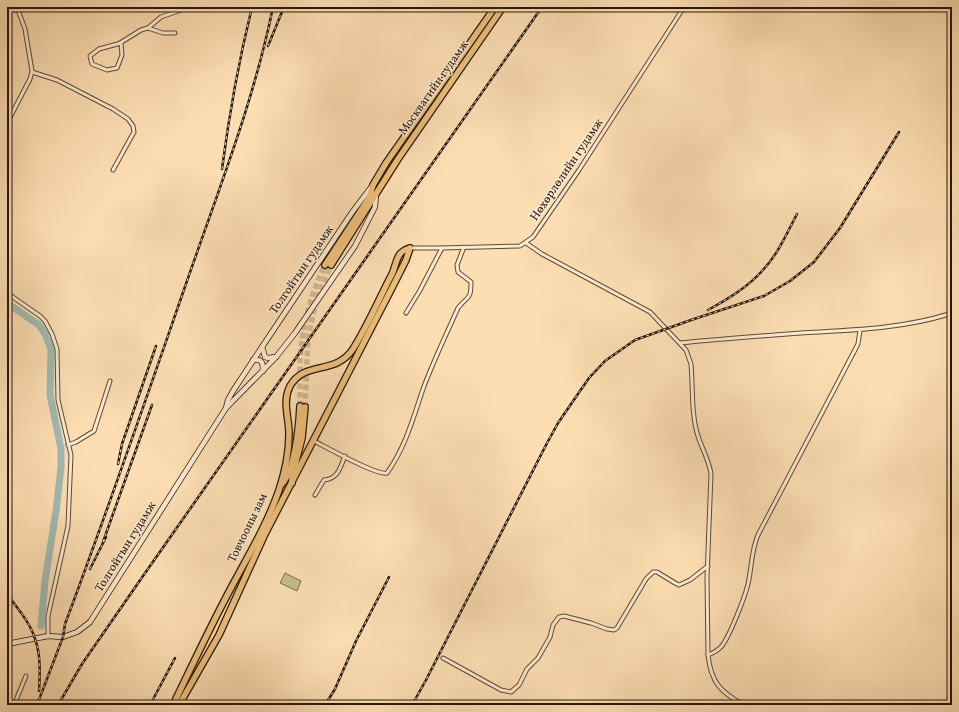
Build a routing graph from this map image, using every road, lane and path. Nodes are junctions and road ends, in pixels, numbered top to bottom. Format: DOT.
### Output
graph roads {
  1 [pos="32,7"];
  2 [pos="190,7"];
  3 [pos="495,7"];
  4 [pos="503,7"];
  5 [pos="684,7"];
  6 [pos="7,8"];
  7 [pos="18,10"];
  8 [pos="148,28"];
  9 [pos="175,33"];
  10 [pos="120,44"];
  11 [pos="32,72"];
  12 [pos="7,123"];
  13 [pos="113,170"];
  14 [pos="373,185"];
  15 [pos="376,194"];
  16 [pos="526,243"];
  17 [pos="464,247"];
  18 [pos="410,248"];
  19 [pos="442,248"];
  20 [pos="7,293"];
  21 [pos="406,313"];
  22 [pos="952,315"];
  23 [pos="860,330"];
  24 [pos="680,343"];
  25 [pos="262,347"];
  26 [pos="276,357"];
  27 [pos="253,360"];
  28 [pos="263,371"];
  29 [pos="110,380"];
  30 [pos="226,408"];
  31 [pos="314,440"];
  32 [pos="68,445"];
  33 [pos="344,456"];
  34 [pos="292,483"];
  35 [pos="280,485"];
  36 [pos="315,495"];
  37 [pos="708,566"];
  38 [pos="48,636"];
  39 [pos="7,644"];
  40 [pos="708,655"];
  41 [pos="443,658"];
  42 [pos="26,676"];
  43 [pos="14,705"];
  44 [pos="173,705"];
  45 [pos="179,705"];
  46 [pos="744,705"];
  1 -- 7 [label="street"];
  2 -- 8 [label="street"];
  3 -- 14 [label="highway, Москвагийн гудамж"];
  4 -- 15 [label="highway, Москвагийн гудамж"];
  5 -- 16 [label="street, Нөхөрлөлийн гудамж"];
  6 -- 7 [label="street"];
  7 -- 11 [label="street"];
  8 -- 9 [label="street"];
  8 -- 10 [label="street"];
  10 -- 10 [label="street"];
  11 -- 12 [label="street"];
  11 -- 13 [label="street"];
  14 -- 15 [label="highway, Москвагийн гудамж"];
  14 -- 25 [label="main road, Толгойтын гудамж"];
  15 -- 26 [label="main road, Толгойтын гудамж"];
  16 -- 17 [label="street"];
  16 -- 24 [label="street"];
  17 -- 19 [label="street"];
  17 -- 33 [label="street"];
  18 -- 19 [label="street"];
  18 -- 31 [label="highway, Товчооны зам"];
  18 -- 35 [label="highway, Товчооны зам"];
  19 -- 21 [label="street"];
  20 -- 32 [label="street"];
  22 -- 23 [label="street"];
  23 -- 24 [label="street"];
  23 -- 40 [label="street"];
  24 -- 37 [label="street"];
  25 -- 26 [label="main road"];
  25 -- 27 [label="main road, Толгойтын гудамж"];
  26 -- 28 [label="main road, Толгойтын гудамж"];
  27 -- 28 [label="main road"];
  27 -- 30 [label="main road, Толгойтын гудамж"];
  28 -- 30 [label="main road, Толгойтын гудамж"];
  29 -- 32 [label="street"];
  30 -- 38 [label="main road, Толгойтын гудамж"];
  31 -- 33 [label="street"];
  31 -- 34 [label="highway, Товчооны зам"];
  32 -- 38 [label="street"];
  33 -- 36 [label="street"];
  34 -- 35 [label="highway"];
  34 -- 45 [label="highway, Товчооны зам"];
  35 -- 44 [label="highway, Товчооны зам"];
  37 -- 40 [label="street"];
  37 -- 41 [label="street"];
  38 -- 39 [label="main road, Толгойтын гудамж"];
  40 -- 46 [label="street"];
  42 -- 43 [label="street"];
}
